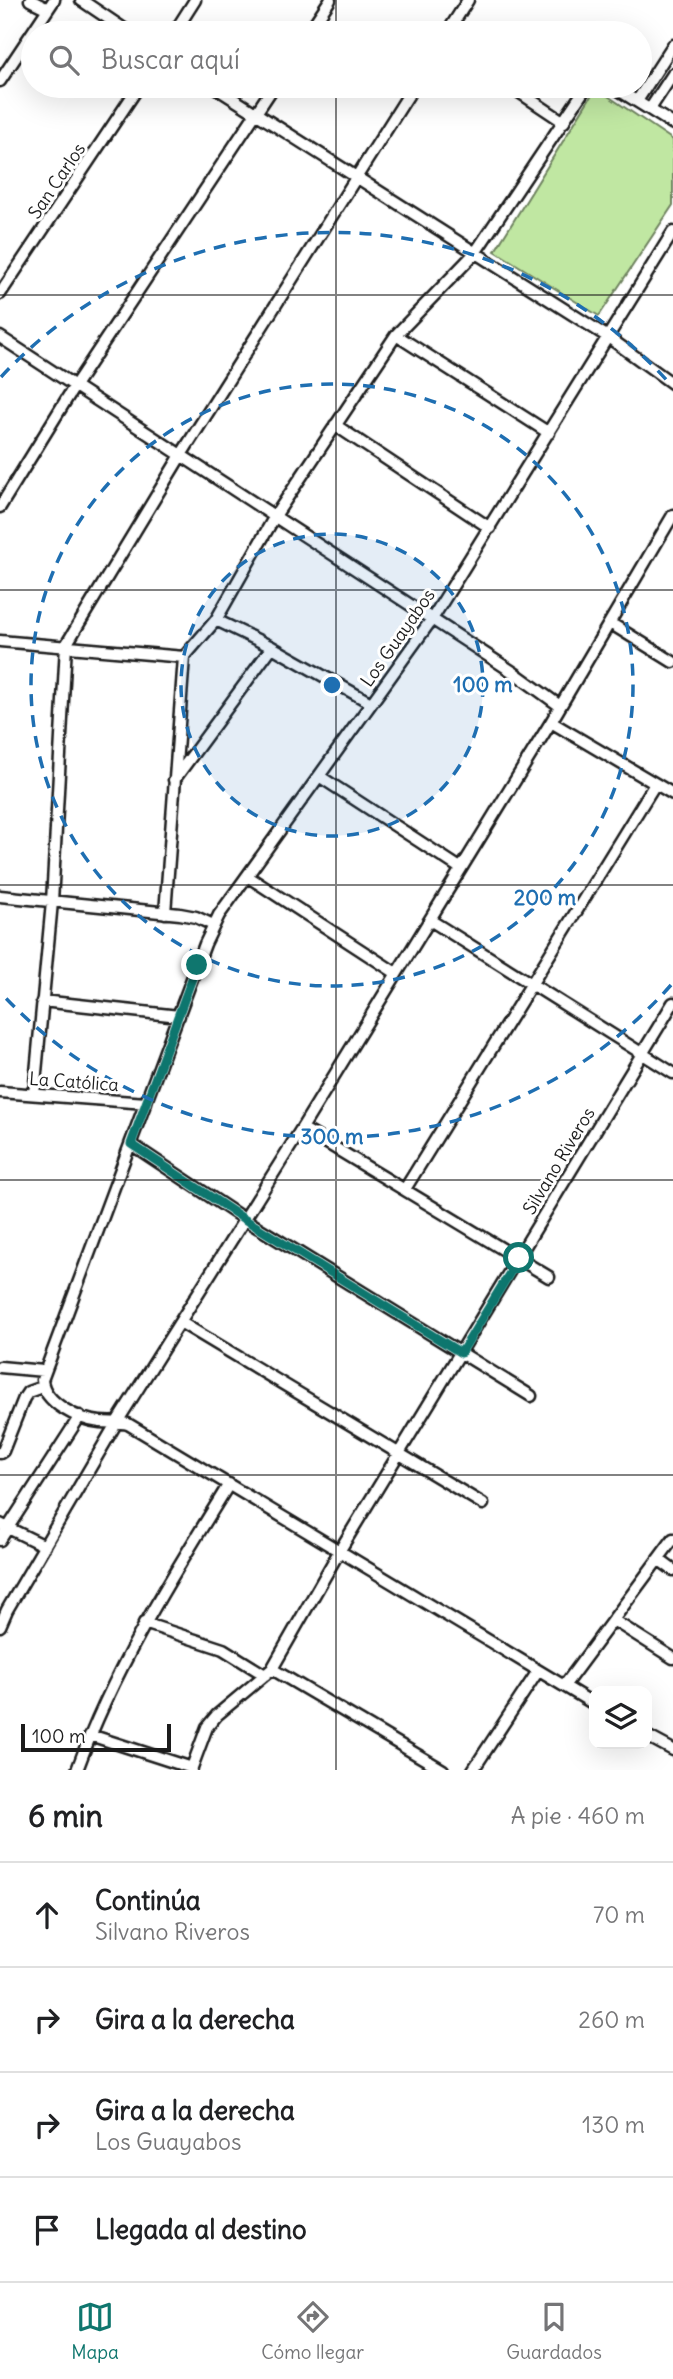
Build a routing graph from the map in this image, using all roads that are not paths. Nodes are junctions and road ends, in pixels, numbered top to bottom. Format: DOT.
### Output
graph roads {
  1 [pos="30,0"];
  2 [pos="80,0"];
  3 [pos="195,0"];
  4 [pos="330,0"];
  5 [pos="468,0"];
  6 [pos="51,4"];
  7 [pos="40,21"];
  8 [pos="112,21"];
  9 [pos="182,21"];
  10 [pos="316,21"];
  11 [pos="455,21"];
  12 [pos="673,45"];
  13 [pos="21,49"];
  14 [pos="673,74"];
  15 [pos="652,78"];
  16 [pos="0,81"];
  17 [pos="131,98"];
  18 [pos="233,98"];
  19 [pos="266,98"];
  20 [pos="406,98"];
  21 [pos="528,98"];
  22 [pos="579,98"];
  23 [pos="632,98"];
  24 [pos="639,98"];
  25 [pos="637,101"];
  26 [pos="650,109"];
  27 [pos="256,112"];
  28 [pos="564,122"];
  29 [pos="673,124"];
  30 [pos="356,177"];
  31 [pos="673,232"];
  32 [pos="475,253"];
  33 [pos="0,294"];
  34 [pos="396,335"];
  35 [pos="0,337"];
  36 [pos="608,337"];
  37 [pos="673,384"];
  38 [pos="74,387"];
  39 [pos="335,425"];
  40 [pos="549,433"];
  41 [pos="181,455"];
  42 [pos="0,507"];
  43 [pos="673,514"];
  44 [pos="275,516"];
  45 [pos="670,526"];
  46 [pos="490,528"];
  47 [pos="432,619"];
  48 [pos="216,620"];
  49 [pos="610,624"];
  50 [pos="0,641"];
  51 [pos="66,645"];
  52 [pos="272,647"];
  53 [pos="184,657"];
  54 [pos="673,662"];
  55 [pos="371,703"];
  56 [pos="561,706"];
  57 [pos="551,722"];
  58 [pos="319,776"];
  59 [pos="174,781"];
  60 [pos="655,784"];
  61 [pos="673,794"];
  62 [pos="460,868"];
  63 [pos="247,876"];
  64 [pos="0,896"];
  65 [pos="52,901"];
  66 [pos="165,913"];
  67 [pos="430,920"];
  68 [pos="213,925"];
  69 [pos="396,973"];
  70 [pos="531,985"];
  71 [pos="42,1001"];
  72 [pos="673,1003"];
  73 [pos="179,1016"];
  74 [pos="643,1055"];
  75 [pos="673,1073"];
  76 [pos="0,1092"];
  77 [pos="34,1094"];
  78 [pos="146,1103"];
  79 [pos="302,1128"];
  80 [pos="131,1144"];
  81 [pos="405,1189"];
  82 [pos="244,1219"];
  83 [pos="519,1258"];
  84 [pos="549,1277"];
  85 [pos="180,1322"];
  86 [pos="461,1353"];
  87 [pos="0,1367"];
  88 [pos="44,1371"];
  89 [pos="42,1387"];
  90 [pos="531,1396"];
  91 [pos="80,1416"];
  92 [pos="117,1422"];
  93 [pos="0,1453"];
  94 [pos="400,1454"];
  95 [pos="229,1484"];
  96 [pos="483,1504"];
  97 [pos="4,1525"];
  98 [pos="673,1538"];
  99 [pos="0,1540"];
  100 [pos="46,1546"];
  101 [pos="340,1550"];
  102 [pos="658,1559"];
  103 [pos="673,1570"];
  104 [pos="613,1620"];
  105 [pos="144,1623"];
  106 [pos="0,1626"];
  107 [pos="673,1658"];
  108 [pos="538,1671"];
  109 [pos="269,1672"];
  110 [pos="564,1686"];
  111 [pos="589,1701"];
  112 [pos="90,1735"];
  113 [pos="652,1738"];
  114 [pos="673,1749"];
  115 [pos="192,1769"];
  116 [pos="77,1770"];
  117 [pos="443,1770"];
  118 [pos="473,1770"];
  1 -- 6 [label="street"];
  2 -- 8 [label="street"];
  3 -- 9 [label="street"];
  4 -- 10 [label="street"];
  5 -- 11 [label="street"];
  6 -- 7 [label="street"];
  12 -- 15 [label="street"];
  13 -- 16 [label="street"];
  14 -- 26 [label="street"];
  17 -- 33 [label="street, San Carlos"];
  18 -- 27 [label="street"];
  19 -- 27 [label="street"];
  20 -- 30 [label="street"];
  21 -- 28 [label="street"];
  22 -- 28 [label="street"];
  23 -- 25 [label="street"];
  24 -- 25 [label="street"];
  25 -- 26 [label="street"];
  26 -- 29 [label="street"];
  27 -- 30 [label="street"];
  27 -- 38 [label="street"];
  28 -- 32 [label="street"];
  30 -- 32 [label="street"];
  30 -- 41 [label="street"];
  31 -- 36 [label="street, Los Guayabos"];
  32 -- 34 [label="street"];
  32 -- 36 [label="street"];
  34 -- 39 [label="street"];
  34 -- 40 [label="street"];
  35 -- 38 [label="street"];
  36 -- 37 [label="street"];
  36 -- 40 [label="street, Los Guayabos"];
  38 -- 41 [label="street"];
  38 -- 42 [label="street"];
  39 -- 44 [label="street"];
  39 -- 46 [label="street"];
  40 -- 46 [label="street, Los Guayabos"];
  41 -- 44 [label="street"];
  41 -- 51 [label="street"];
  43 -- 45 [label="street"];
  44 -- 47 [label="street"];
  44 -- 48 [label="street"];
  45 -- 49 [label="street"];
  46 -- 47 [label="street, Los Guayabos"];
  47 -- 55 [label="street, Los Guayabos"];
  47 -- 56 [label="street"];
  48 -- 52 [label="street"];
  48 -- 53 [label="street"];
  49 -- 54 [label="street"];
  49 -- 56 [label="street"];
  50 -- 51 [label="street"];
  51 -- 53 [label="street"];
  51 -- 65 [label="street"];
  52 -- 55 [label="street"];
  52 -- 59 [label="street"];
  53 -- 59 [label="street"];
  55 -- 58 [label="street, Los Guayabos"];
  56 -- 57 [label="street"];
  57 -- 60 [label="street"];
  57 -- 62 [label="street"];
  58 -- 62 [label="street"];
  58 -- 63 [label="street, Los Guayabos"];
  59 -- 66 [label="street"];
  60 -- 61 [label="street"];
  60 -- 70 [label="street"];
  62 -- 67 [label="street"];
  63 -- 68 [label="street, Los Guayabos"];
  63 -- 69 [label="street"];
  64 -- 65 [label="street"];
  65 -- 66 [label="street"];
  65 -- 71 [label="street"];
  66 -- 68 [label="street"];
  67 -- 69 [label="street"];
  67 -- 70 [label="street"];
  68 -- 73 [label="street, Los Guayabos"];
  69 -- 79 [label="street"];
  70 -- 74 [label="street"];
  70 -- 81 [label="street"];
  71 -- 73 [label="street"];
  71 -- 77 [label="street"];
  72 -- 74 [label="street, Silvano Riveros"];
  73 -- 78 [label="street, Los Guayabos"];
  74 -- 75 [label="street"];
  74 -- 83 [label="street, Silvano Riveros"];
  76 -- 77 [label="street, La Católica"];
  77 -- 78 [label="street, La Católica"];
  78 -- 80 [label="street, Los Guayabos"];
  79 -- 81 [label="street"];
  79 -- 82 [label="street"];
  80 -- 82 [label="street"];
  80 -- 88 [label="street, Los Guayabos"];
  81 -- 83 [label="street"];
  82 -- 85 [label="street"];
  82 -- 86 [label="street"];
  83 -- 84 [label="street"];
  83 -- 86 [label="street, Silvano Riveros"];
  85 -- 92 [label="street"];
  85 -- 94 [label="street"];
  86 -- 90 [label="street"];
  86 -- 94 [label="street, Silvano Riveros"];
  87 -- 88 [label="street"];
  88 -- 89 [label="street, Los Guayabos"];
  89 -- 91 [label="street"];
  89 -- 93 [label="street"];
  91 -- 92 [label="street"];
  91 -- 97 [label="street"];
  92 -- 95 [label="street"];
  92 -- 100 [label="street"];
  94 -- 96 [label="street"];
  94 -- 101 [label="street, Silvano Riveros"];
  95 -- 101 [label="street"];
  95 -- 105 [label="street"];
  97 -- 99 [label="street"];
  97 -- 100 [label="street"];
  98 -- 102 [label="street"];
  100 -- 106 [label="street"];
  101 -- 108 [label="street"];
  101 -- 109 [label="street, Silvano Riveros"];
  102 -- 103 [label="street"];
  102 -- 104 [label="street"];
  104 -- 107 [label="street"];
  104 -- 110 [label="street"];
  105 -- 109 [label="street"];
  105 -- 112 [label="street"];
  108 -- 110 [label="street"];
  108 -- 118 [label="street"];
  109 -- 115 [label="street"];
  109 -- 117 [label="street"];
  110 -- 111 [label="street"];
  112 -- 115 [label="street"];
  112 -- 116 [label="street"];
  113 -- 114 [label="street"];
}
